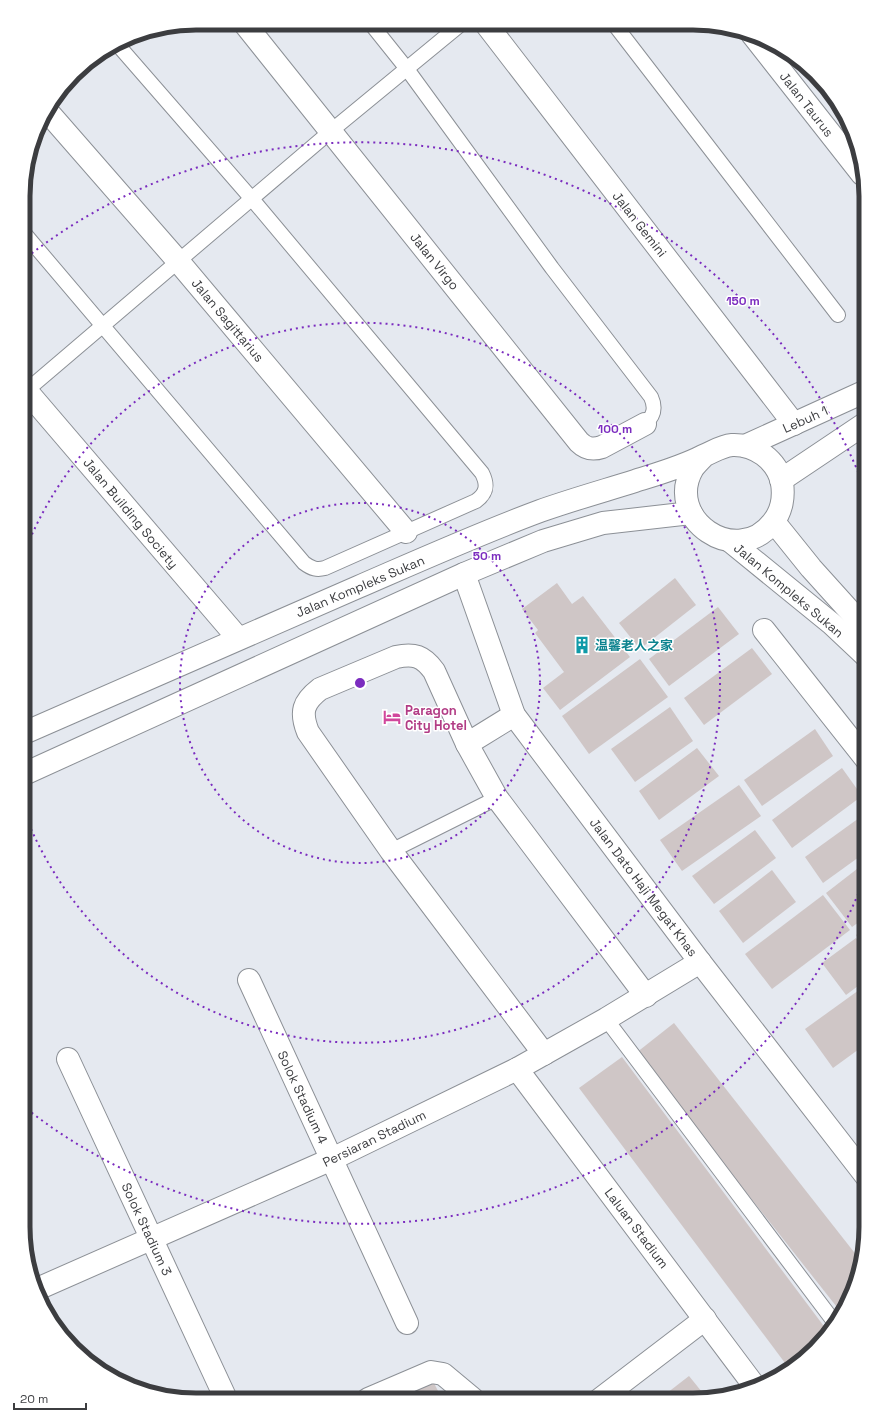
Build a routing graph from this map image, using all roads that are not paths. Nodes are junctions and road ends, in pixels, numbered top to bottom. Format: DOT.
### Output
graph roads {
  1 [pos="250,30"];
  2 [pos="376,30"];
  3 [pos="454,30"];
  4 [pos="493,30"];
  5 [pos="619,30"];
  6 [pos="760,44"];
  7 [pos="120,48"];
  8 [pos="407,68"];
  9 [pos="51,115"];
  10 [pos="331,131"];
  11 [pos="857,167"];
  12 [pos="252,199"];
  13 [pos="30,240"];
  14 [pos="178,261"];
  15 [pos="838,315"];
  16 [pos="102,326"];
  17 [pos="30,386"];
  18 [pos="859,394"];
  19 [pos="30,396"];
  20 [pos="645,424"];
  21 [pos="794,424"];
  22 [pos="859,428"];
  23 [pos="745,446"];
  24 [pos="704,456"];
  25 [pos="781,480"];
  26 [pos="691,513"];
  27 [pos="774,522"];
  28 [pos="406,532"];
  29 [pos="730,541"];
  30 [pos="464,574"];
  31 [pos="859,621"];
  32 [pos="764,630"];
  33 [pos="238,638"];
  34 [pos="859,649"];
  35 [pos="514,715"];
  36 [pos="30,731"];
  37 [pos="467,744"];
  38 [pos="859,750"];
  39 [pos="30,771"];
  40 [pos="497,798"];
  41 [pos="391,852"];
  42 [pos="700,962"];
  43 [pos="249,980"];
  44 [pos="646,996"];
  45 [pos="606,1019"];
  46 [pos="544,1054"];
  47 [pos="68,1058"];
  48 [pos="517,1069"];
  49 [pos="332,1159"];
  50 [pos="859,1167"];
  51 [pos="152,1239"];
  52 [pos="42,1287"];
  53 [pos="831,1318"];
  54 [pos="704,1319"];
  55 [pos="407,1323"];
  56 [pos="751,1382"];
  57 [pos="223,1393"];
  58 [pos="382,1393"];
  59 [pos="466,1393"];
  60 [pos="608,1393"];
  1 -- 10 [label="street, Jalan Virgo"];
  2 -- 8 [label="lane"];
  3 -- 8 [label="lane"];
  4 -- 21 [label="street, Jalan Gemini"];
  5 -- 15 [label="lane"];
  6 -- 11 [label="street, Jalan Taurus"];
  7 -- 12 [label="lane"];
  8 -- 10 [label="lane"];
  8 -- 20 [label="lane"];
  9 -- 14 [label="street, Jalan Sagittarius"];
  10 -- 12 [label="lane"];
  10 -- 20 [label="street, Jalan Virgo"];
  12 -- 14 [label="lane"];
  12 -- 28 [label="lane"];
  13 -- 16 [label="lane"];
  14 -- 16 [label="lane"];
  14 -- 28 [label="street, Jalan Sagittarius"];
  16 -- 17 [label="lane"];
  16 -- 28 [label="lane"];
  18 -- 21 [label="street, Lebuh 1"];
  19 -- 33 [label="street, Jalan Building Society"];
  21 -- 23 [label="street, Lebuh 1"];
  22 -- 25 [label="street"];
  23 -- 24 [label="street, Jalan Kompleks Sukan"];
  23 -- 25 [label="street, Jalan Kompleks Sukan"];
  24 -- 26 [label="street, Jalan Kompleks Sukan"];
  24 -- 33 [label="street, Jalan Kompleks Sukan"];
  25 -- 27 [label="street, Jalan Kompleks Sukan"];
  26 -- 29 [label="street, Jalan Kompleks Sukan"];
  26 -- 30 [label="street"];
  27 -- 29 [label="street, Jalan Kompleks Sukan"];
  27 -- 31 [label="street, Jalan Kompleks Sukan"];
  29 -- 34 [label="street, Jalan Kompleks Sukan"];
  30 -- 35 [label="street, Jalan Dato Haji Megat Khas"];
  30 -- 39 [label="street"];
  32 -- 38 [label="street"];
  33 -- 36 [label="street, Jalan Kompleks Sukan"];
  35 -- 37 [label="street"];
  35 -- 42 [label="street, Jalan Dato Haji Megat Khas"];
  37 -- 40 [label="street"];
  37 -- 41 [label="street"];
  40 -- 41 [label="lane"];
  40 -- 44 [label="street"];
  41 -- 46 [label="street"];
  42 -- 44 [label="street, Persiaran Stadium"];
  42 -- 50 [label="street, Jalan Dato Haji Megat Khas"];
  43 -- 49 [label="street, Solok Stadium 4"];
  44 -- 45 [label="street, Persiaran Stadium"];
  45 -- 46 [label="street, Persiaran Stadium"];
  45 -- 53 [label="lane"];
  46 -- 48 [label="street, Persiaran Stadium"];
  47 -- 51 [label="street, Solok Stadium 3"];
  48 -- 49 [label="street, Persiaran Stadium"];
  48 -- 54 [label="street, Laluan Stadium"];
  49 -- 51 [label="street, Persiaran Stadium"];
  49 -- 55 [label="street, Solok Stadium 4"];
  51 -- 52 [label="street, Persiaran Stadium"];
  51 -- 57 [label="street, Solok Stadium 3"];
  54 -- 56 [label="street, Laluan Stadium"];
  54 -- 60 [label="street"];
  58 -- 59 [label="street"];
}
